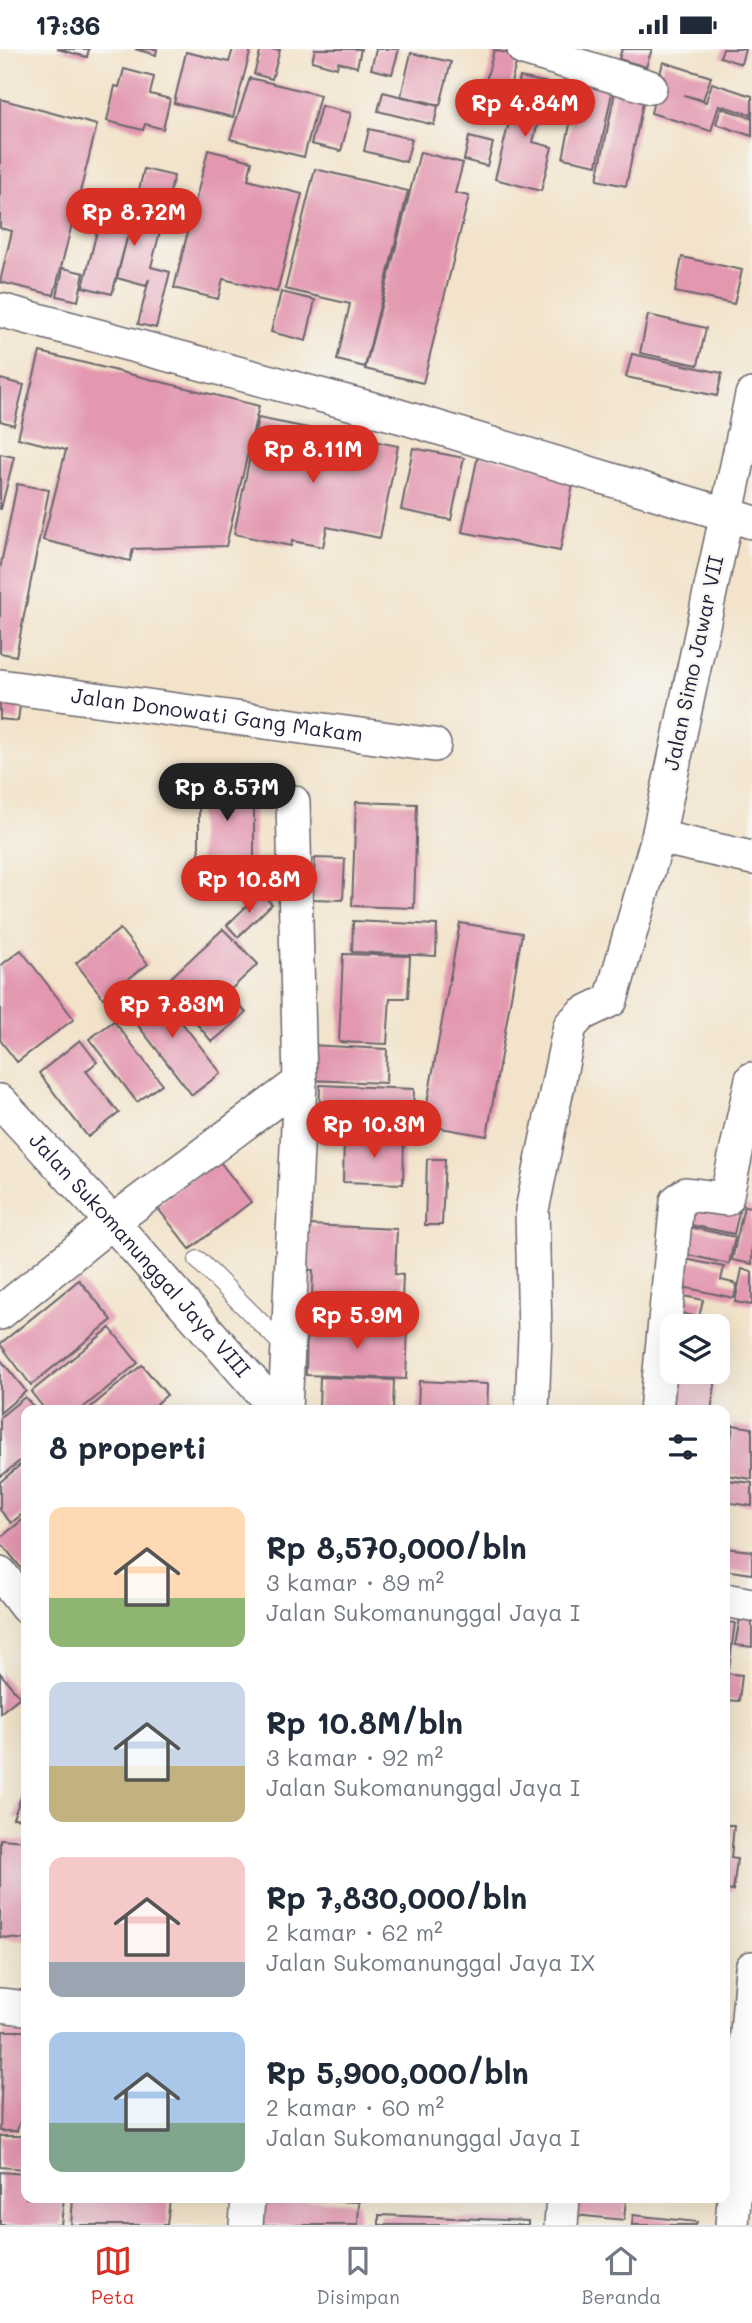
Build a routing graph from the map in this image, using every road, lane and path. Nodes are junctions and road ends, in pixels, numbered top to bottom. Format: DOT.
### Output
graph roads {
  1 [pos="524,49"];
  2 [pos="650,87"];
  3 [pos="0,310"];
  4 [pos="752,395"];
  5 [pos="738,519"];
  6 [pos="0,686"];
  7 [pos="434,744"];
  8 [pos="293,802"];
  9 [pos="658,837"];
  10 [pos="752,858"];
  11 [pos="752,1079"];
  12 [pos="300,1082"];
  13 [pos="0,1101"];
  14 [pos="739,1202"];
  15 [pos="112,1222"];
  16 [pos="198,1260"];
  17 [pos="0,1313"];
  18 [pos="289,1351"];
  19 [pos="273,1405"];
  20 [pos="285,1405"];
  21 [pos="532,1405"];
  22 [pos="657,1405"];
  23 [pos="0,1573"];
  24 [pos="21,1600"];
  25 [pos="730,1601"];
  26 [pos="752,1605"];
  27 [pos="752,1968"];
  28 [pos="0,2005"];
  29 [pos="21,2007"];
  30 [pos="749,2024"];
  31 [pos="248,2203"];
  32 [pos="563,2203"];
  33 [pos="246,2225"];
  34 [pos="561,2225"];
  35 [pos="732,2225"];
  1 -- 2 [label="street"];
  3 -- 5 [label="street"];
  4 -- 5 [label="street, Jalan Simo Jawar VII"];
  5 -- 9 [label="street, Jalan Simo Jawar VII"];
  6 -- 7 [label="street, Jalan Donowati Gang Makam"];
  8 -- 12 [label="street"];
  9 -- 10 [label="street"];
  9 -- 21 [label="street, Jalan Simo Jawar VII"];
  11 -- 14 [label="street"];
  12 -- 15 [label="street"];
  12 -- 18 [label="street"];
  13 -- 15 [label="street, Jalan Sukomanunggal Jaya VIII"];
  14 -- 22 [label="street"];
  15 -- 17 [label="street"];
  15 -- 19 [label="street, Jalan Sukomanunggal Jaya VIII"];
  16 -- 18 [label="lane"];
  18 -- 20 [label="street"];
  23 -- 24 [label="street"];
  25 -- 26 [label="street"];
  27 -- 30 [label="street"];
  28 -- 29 [label="street"];
  30 -- 35 [label="street"];
  31 -- 33 [label="street"];
  32 -- 34 [label="street"];
}
